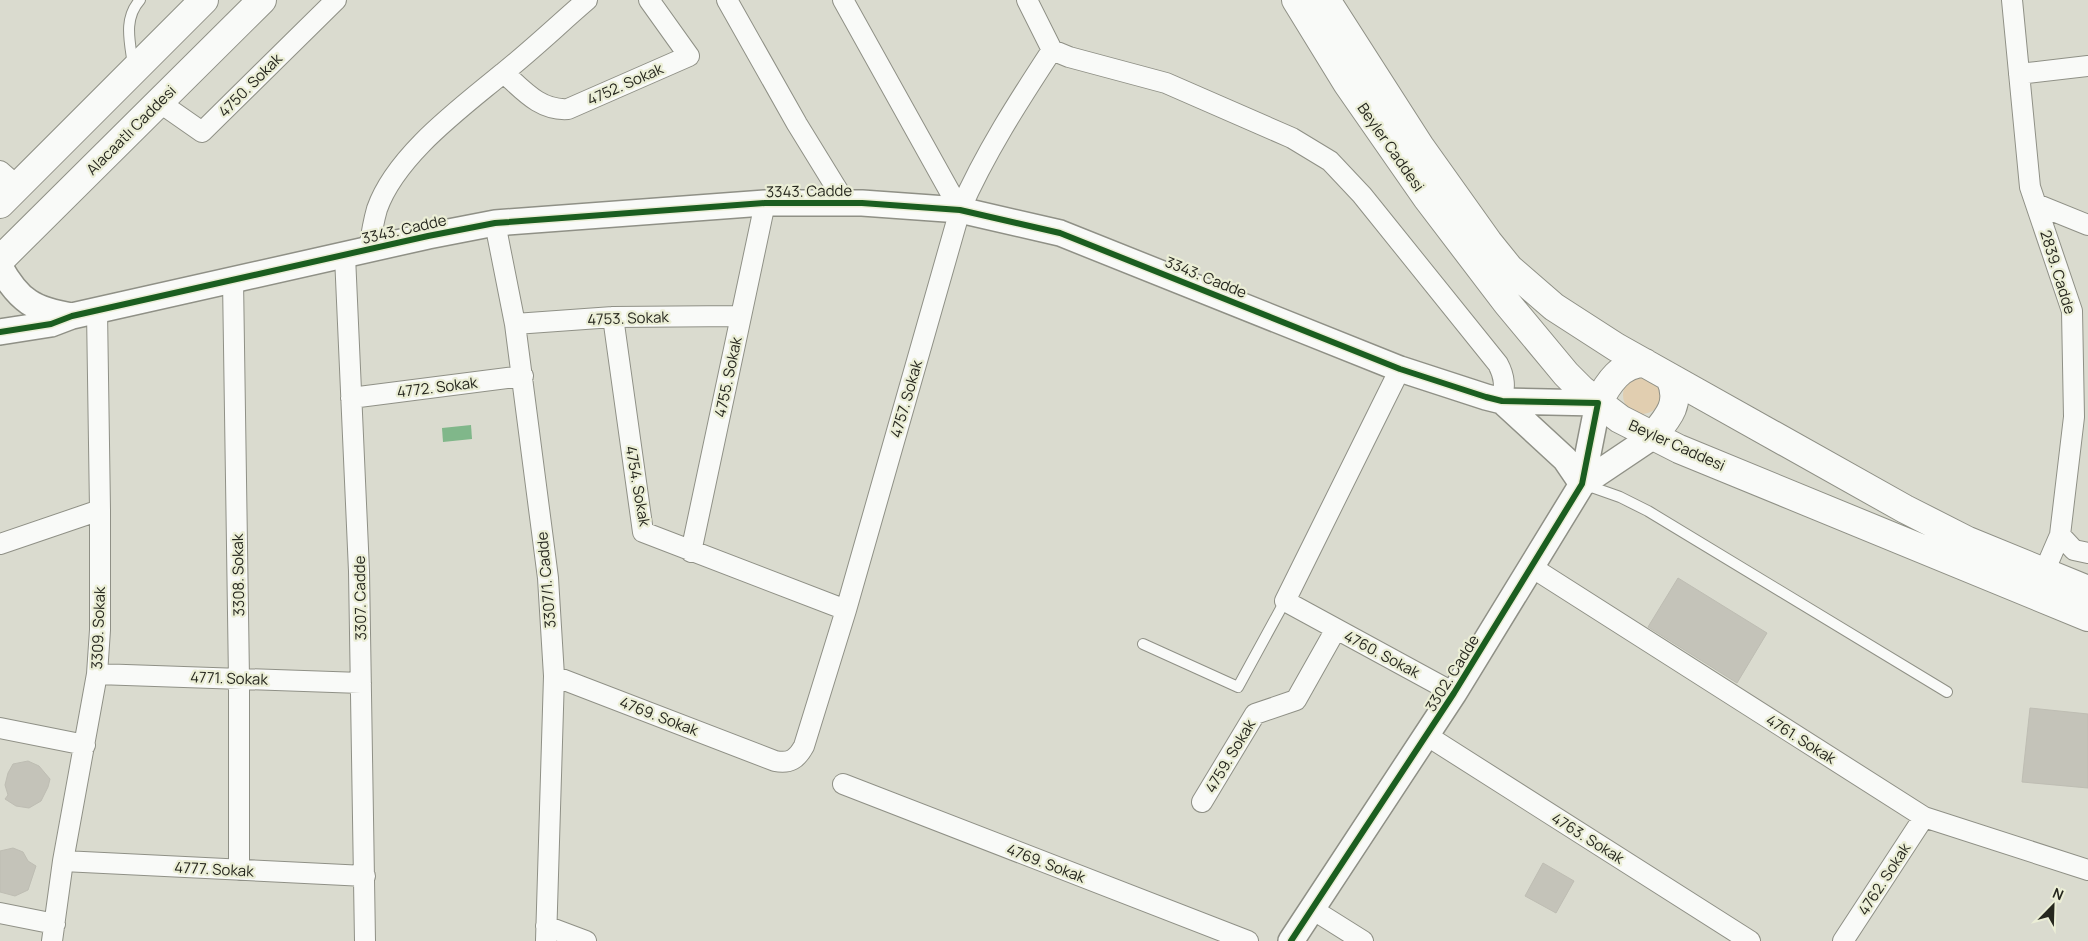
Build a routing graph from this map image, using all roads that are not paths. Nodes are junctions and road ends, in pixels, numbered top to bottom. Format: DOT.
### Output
graph roads {
  1 [pos="140,0"];
  2 [pos="204,0"];
  3 [pos="262,0"];
  4 [pos="336,0"];
  5 [pos="587,0"];
  6 [pos="649,0"];
  7 [pos="727,0"];
  8 [pos="843,0"];
  9 [pos="1027,0"];
  10 [pos="1296,0"];
  11 [pos="1326,0"];
  12 [pos="2012,0"];
  13 [pos="1052,50"];
  14 [pos="2088,66"];
  15 [pos="134,70"];
  16 [pos="504,73"];
  17 [pos="2019,74"];
  18 [pos="159,102"];
  19 [pos="6,187"];
  20 [pos="845,202"];
  21 [pos="765,203"];
  22 [pos="2036,204"];
  23 [pos="960,210"];
  24 [pos="495,223"];
  25 [pos="2088,225"];
  26 [pos="357,253"];
  27 [pos="0,260"];
  28 [pos="0,267"];
  29 [pos="233,280"];
  30 [pos="97,311"];
  31 [pos="72,316"];
  32 [pos="740,316"];
  33 [pos="613,317"];
  34 [pos="515,324"];
  35 [pos="0,332"];
  36 [pos="1645,364"];
  37 [pos="1400,369"];
  38 [pos="522,376"];
  39 [pos="1670,378"];
  40 [pos="2081,379"];
  41 [pos="351,398"];
  42 [pos="1502,401"];
  43 [pos="1598,403"];
  44 [pos="1652,437"];
  45 [pos="1582,484"];
  46 [pos="100,510"];
  47 [pos="2060,535"];
  48 [pos="0,544"];
  49 [pos="691,552"];
  50 [pos="2088,553"];
  51 [pos="1533,568"];
  52 [pos="2044,572"];
  53 [pos="2088,590"];
  54 [pos="1284,601"];
  55 [pos="846,610"];
  56 [pos="2088,617"];
  57 [pos="1336,629"];
  58 [pos="1143,644"];
  59 [pos="97,674"];
  60 [pos="554,676"];
  61 [pos="239,679"];
  62 [pos="361,683"];
  63 [pos="1947,692"];
  64 [pos="1454,693"];
  65 [pos="0,728"];
  66 [pos="1426,735"];
  67 [pos="85,745"];
  68 [pos="793,760"];
  69 [pos="843,784"];
  70 [pos="1202,802"];
  71 [pos="1924,817"];
  72 [pos="63,862"];
  73 [pos="239,870"];
  74 [pos="2088,870"];
  75 [pos="365,876"];
  76 [pos="1312,909"];
  77 [pos="0,913"];
  78 [pos="53,932"];
  79 [pos="546,934"];
  80 [pos="365,941"];
  81 [pos="586,941"];
  82 [pos="1248,941"];
  83 [pos="1291,941"];
  84 [pos="1363,941"];
  85 [pos="1750,941"];
  86 [pos="1843,941"];
  1 -- 15 [label="lane"];
  2 -- 15 [label="main road"];
  3 -- 18 [label="main road, Alacaatlı Caddesi"];
  4 -- 18 [label="street, 4750. Sokak"];
  5 -- 16 [label="street, 3307. Cadde"];
  6 -- 16 [label="street, 4752. Sokak"];
  7 -- 20 [label="street"];
  8 -- 23 [label="street"];
  9 -- 13 [label="street"];
  10 -- 43 [label="main road, Beyler Caddesi"];
  11 -- 36 [label="main road, Beyler Caddesi"];
  12 -- 17 [label="street, 2839. Cadde"];
  13 -- 23 [label="street, 4757. Sokak"];
  13 -- 42 [label="street"];
  14 -- 17 [label="street"];
  15 -- 19 [label="main road"];
  16 -- 26 [label="street, 3307. Cadde"];
  17 -- 22 [label="street, 2839. Cadde"];
  18 -- 27 [label="main road, Alacaatlı Caddesi"];
  20 -- 21 [label="street, 3343. Cadde"];
  20 -- 23 [label="street, 3343. Cadde"];
  21 -- 24 [label="street, 3343. Cadde"];
  21 -- 32 [label="street, 4755. Sokak"];
  22 -- 25 [label="street"];
  22 -- 40 [label="street, 2839. Cadde"];
  23 -- 37 [label="street, 3343. Cadde"];
  23 -- 55 [label="street, 4757. Sokak"];
  24 -- 26 [label="street, 3343. Cadde"];
  24 -- 34 [label="street, 3307/1. Cadde"];
  26 -- 29 [label="street, 3343. Cadde"];
  26 -- 41 [label="street, 3307. Cadde"];
  28 -- 31 [label="street, 3343. Cadde"];
  29 -- 30 [label="street, 3343. Cadde"];
  29 -- 61 [label="street, 3308. Sokak"];
  30 -- 31 [label="street, 3343. Cadde"];
  30 -- 46 [label="street, 3309. Sokak"];
  31 -- 35 [label="street, 3343. Cadde"];
  32 -- 33 [label="street, 4753. Sokak"];
  32 -- 49 [label="street, 4755. Sokak"];
  33 -- 34 [label="street, 4753. Sokak"];
  33 -- 49 [label="street, 4754. Sokak"];
  34 -- 38 [label="street, 3307/1. Cadde"];
  36 -- 39 [label="main road, Beyler Caddesi"];
  36 -- 43 [label="main road"];
  37 -- 42 [label="street, 3343. Cadde"];
  37 -- 54 [label="street"];
  38 -- 41 [label="street, 4772. Sokak"];
  38 -- 60 [label="street, 3307/1. Cadde"];
  39 -- 44 [label="main road"];
  39 -- 52 [label="main road, Beyler Caddesi"];
  40 -- 47 [label="street, 2839. Cadde"];
  41 -- 62 [label="street, 3307. Cadde"];
  42 -- 43 [label="street, 3343. Cadde"];
  42 -- 45 [label="street"];
  43 -- 44 [label="main road, Beyler Caddesi"];
  43 -- 45 [label="street, 3302. Cadde"];
  44 -- 45 [label="street, 3302. Cadde"];
  44 -- 56 [label="main road, Beyler Caddesi"];
  45 -- 51 [label="street, 3302. Cadde"];
  45 -- 63 [label="lane"];
  46 -- 48 [label="street"];
  46 -- 59 [label="street, 3309. Sokak"];
  47 -- 50 [label="street"];
  47 -- 52 [label="street, 2839. Cadde"];
  49 -- 55 [label="street, 4754. Sokak"];
  51 -- 64 [label="street, 3302. Cadde"];
  51 -- 71 [label="street, 4761. Sokak"];
  52 -- 53 [label="main road, Beyler Caddesi"];
  54 -- 57 [label="street, 4760. Sokak"];
  54 -- 58 [label="lane"];
  55 -- 68 [label="street, 4757. Sokak"];
  57 -- 64 [label="street, 4760. Sokak"];
  57 -- 70 [label="street, 4759. Sokak"];
  59 -- 61 [label="street, 4771. Sokak"];
  59 -- 67 [label="street, 3309. Sokak"];
  60 -- 68 [label="street, 4769. Sokak"];
  60 -- 79 [label="street, 3307/1. Cadde"];
  61 -- 62 [label="street, 4771. Sokak"];
  61 -- 73 [label="street, 3308. Sokak"];
  62 -- 75 [label="street, 3307. Cadde"];
  64 -- 66 [label="street, 3302. Cadde"];
  65 -- 67 [label="street"];
  66 -- 76 [label="street, 3302. Cadde"];
  66 -- 85 [label="street, 4763. Sokak"];
  67 -- 72 [label="street, 3309. Sokak"];
  69 -- 82 [label="street, 4769. Sokak"];
  71 -- 74 [label="street, 4761. Sokak"];
  71 -- 86 [label="street, 4762. Sokak"];
  72 -- 73 [label="street, 4777. Sokak"];
  72 -- 78 [label="street, 3309. Sokak"];
  73 -- 75 [label="street, 4777. Sokak"];
  75 -- 80 [label="street, 3307. Cadde"];
  76 -- 83 [label="street, 3302. Cadde"];
  76 -- 84 [label="street"];
  77 -- 78 [label="street"];
  79 -- 81 [label="street"];
}
